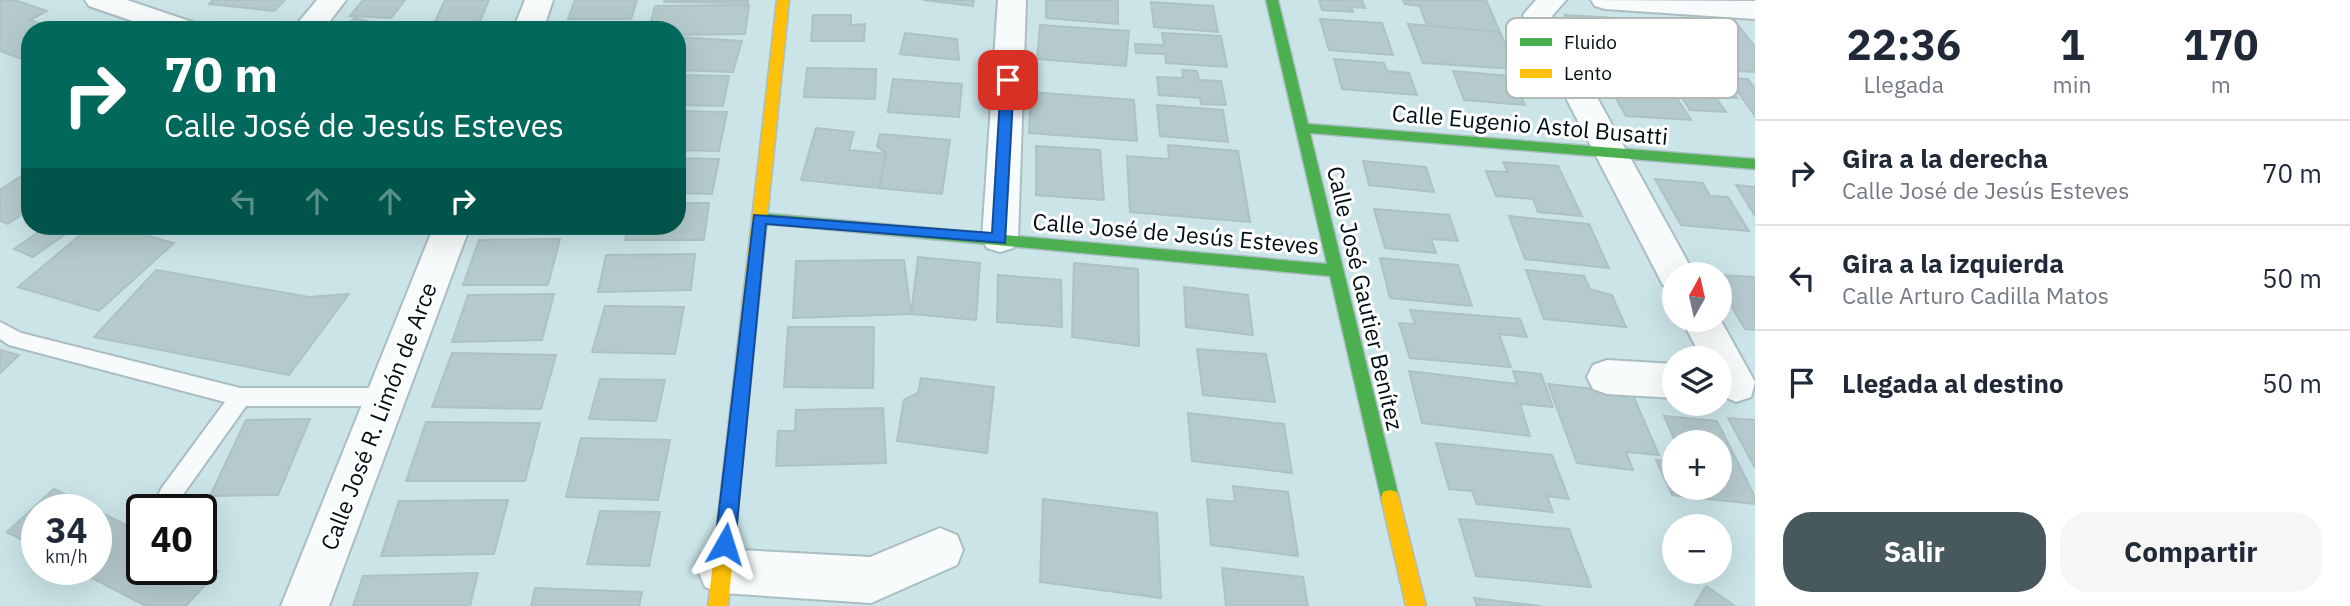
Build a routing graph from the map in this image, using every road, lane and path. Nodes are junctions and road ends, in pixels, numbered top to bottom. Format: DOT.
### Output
graph roads {
  1 [pos="99,0"];
  2 [pos="332,0"];
  3 [pos="540,0"];
  4 [pos="783,0"];
  5 [pos="1012,0"];
  6 [pos="1272,0"];
  7 [pos="1552,0"];
  8 [pos="1605,0"];
  9 [pos="1755,10"];
  10 [pos="1539,18"];
  11 [pos="161,21"];
  12 [pos="314,21"];
  13 [pos="532,21"];
  14 [pos="1582,98"];
  15 [pos="1302,128"];
  16 [pos="1611,153"];
  17 [pos="1755,164"];
  18 [pos="760,218"];
  19 [pos="449,235"];
  20 [pos="1000,239"];
  21 [pos="1669,262"];
  22 [pos="1336,271"];
  23 [pos="0,330"];
  24 [pos="1708,332"];
  25 [pos="1607,377"];
  26 [pos="1662,381"];
  27 [pos="1737,386"];
  28 [pos="240,397"];
  29 [pos="386,397"];
  30 [pos="170,494"];
  31 [pos="940,550"];
  32 [pos="720,589"];
  33 [pos="304,606"];
  34 [pos="1416,606"];
  1 -- 11 [label="street"];
  2 -- 12 [label="street"];
  3 -- 13 [label="street"];
  4 -- 18 [label="street"];
  5 -- 20 [label="street"];
  6 -- 15 [label="street, Calle José Gautier Benítez"];
  7 -- 10 [label="street"];
  8 -- 9 [label="street"];
  14 -- 16 [label="street"];
  15 -- 16 [label="street, Calle Eugenio Astol Busatti"];
  15 -- 22 [label="street, Calle José Gautier Benítez"];
  16 -- 17 [label="street, Calle Eugenio Astol Busatti"];
  16 -- 21 [label="street"];
  18 -- 20 [label="street, Calle José de Jesús Esteves"];
  18 -- 32 [label="street"];
  19 -- 29 [label="street, Calle José R. Limón de Arce"];
  20 -- 22 [label="street, Calle José de Jesús Esteves"];
  22 -- 34 [label="street, Calle José Gautier Benítez"];
  23 -- 28 [label="lane"];
  24 -- 27 [label="street"];
  25 -- 26 [label="street"];
  28 -- 29 [label="lane"];
  28 -- 30 [label="lane"];
  29 -- 33 [label="street, Calle José R. Limón de Arce"];
  31 -- 32 [label="street"];
}
